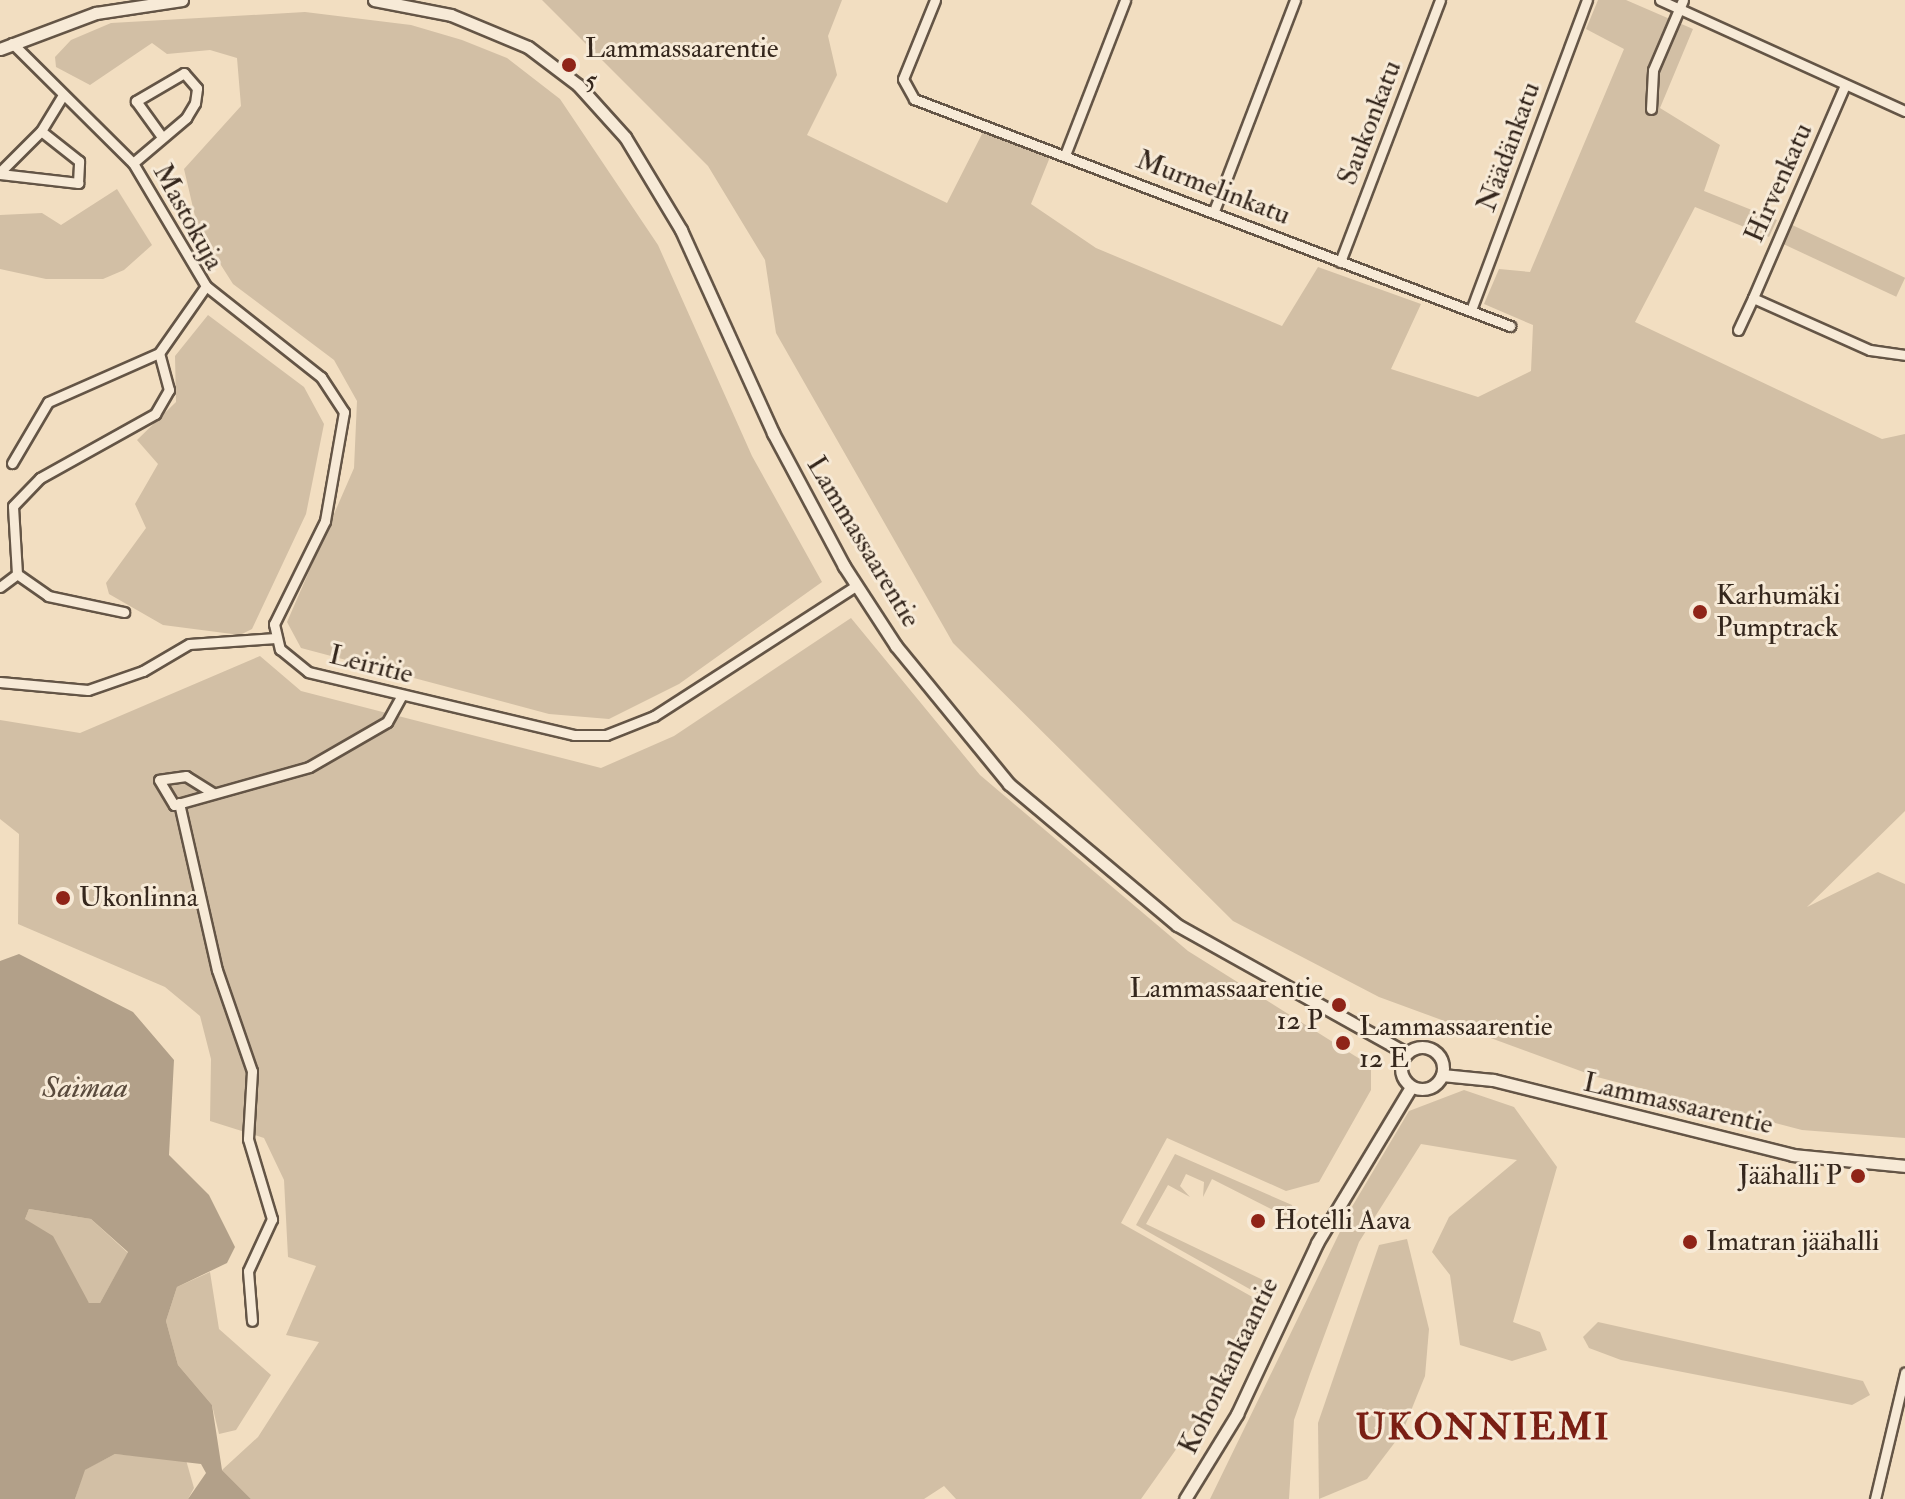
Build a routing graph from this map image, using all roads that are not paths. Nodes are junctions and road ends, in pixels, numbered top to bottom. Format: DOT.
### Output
graph roads {
  1 [pos="182,0"];
  2 [pos="374,0"];
  3 [pos="935,0"];
  4 [pos="1125,0"];
  5 [pos="1295,0"];
  6 [pos="1440,0"];
  7 [pos="1587,0"];
  8 [pos="1660,0"];
  9 [pos="1681,4"];
  10 [pos="4,45"];
  11 [pos="1845,85"];
  12 [pos="63,95"];
  13 [pos="1651,109"];
  14 [pos="1905,111"];
  15 [pos="41,131"];
  16 [pos="162,137"];
  17 [pos="1065,155"];
  18 [pos="133,163"];
  19 [pos="0,173"];
  20 [pos="1214,211"];
  21 [pos="1340,262"];
  22 [pos="206,286"];
  23 [pos="1753,298"];
  24 [pos="1471,310"];
  25 [pos="1510,326"];
  26 [pos="1738,330"];
  27 [pos="159,353"];
  28 [pos="1905,355"];
  29 [pos="12,463"];
  30 [pos="17,574"];
  31 [pos="856,586"];
  32 [pos="0,587"];
  33 [pos="124,612"];
  34 [pos="276,638"];
  35 [pos="0,682"];
  36 [pos="402,695"];
  37 [pos="213,793"];
  38 [pos="177,804"];
  39 [pos="1406,1053"];
  40 [pos="1442,1075"];
  41 [pos="1411,1087"];
  42 [pos="1905,1166"];
  43 [pos="252,1321"];
  44 [pos="1905,1373"];
  45 [pos="1185,1499"];
  46 [pos="1875,1499"];
  1 -- 10 [label="street"];
  2 -- 31 [label="street, Lammassaarentie"];
  3 -- 17 [label="street, Murmelinkatu"];
  4 -- 17 [label="street"];
  5 -- 20 [label="street"];
  6 -- 21 [label="street, Saukonkatu"];
  7 -- 24 [label="street, Näädänkatu"];
  8 -- 9 [label="street"];
  9 -- 11 [label="street"];
  9 -- 13 [label="street"];
  10 -- 12 [label="street, Mastokuja"];
  11 -- 14 [label="street"];
  11 -- 23 [label="street, Hirvenkatu"];
  12 -- 15 [label="street"];
  12 -- 18 [label="street, Mastokuja"];
  15 -- 19 [label="street"];
  15 -- 19 [label="street"];
  16 -- 16 [label="street"];
  16 -- 18 [label="street"];
  17 -- 20 [label="street, Murmelinkatu"];
  18 -- 22 [label="street, Mastokuja"];
  20 -- 21 [label="street, Murmelinkatu"];
  21 -- 24 [label="street, Murmelinkatu"];
  22 -- 27 [label="street, Mastokuja"];
  22 -- 34 [label="street"];
  23 -- 26 [label="street, Hirvenkatu"];
  23 -- 28 [label="street"];
  24 -- 25 [label="street, Murmelinkatu"];
  27 -- 29 [label="street"];
  27 -- 30 [label="street"];
  30 -- 32 [label="street"];
  30 -- 33 [label="street"];
  31 -- 36 [label="street, Leiritie"];
  31 -- 39 [label="street, Lammassaarentie"];
  34 -- 35 [label="street"];
  34 -- 36 [label="street, Leiritie"];
  36 -- 37 [label="street"];
  37 -- 38 [label="street"];
  37 -- 38 [label="street"];
  38 -- 43 [label="street"];
  39 -- 40 [label="street"];
  39 -- 41 [label="street"];
  40 -- 41 [label="street"];
  40 -- 42 [label="street, Lammassaarentie"];
  41 -- 45 [label="street, Kohonkankaantie"];
  44 -- 46 [label="street"];
}
